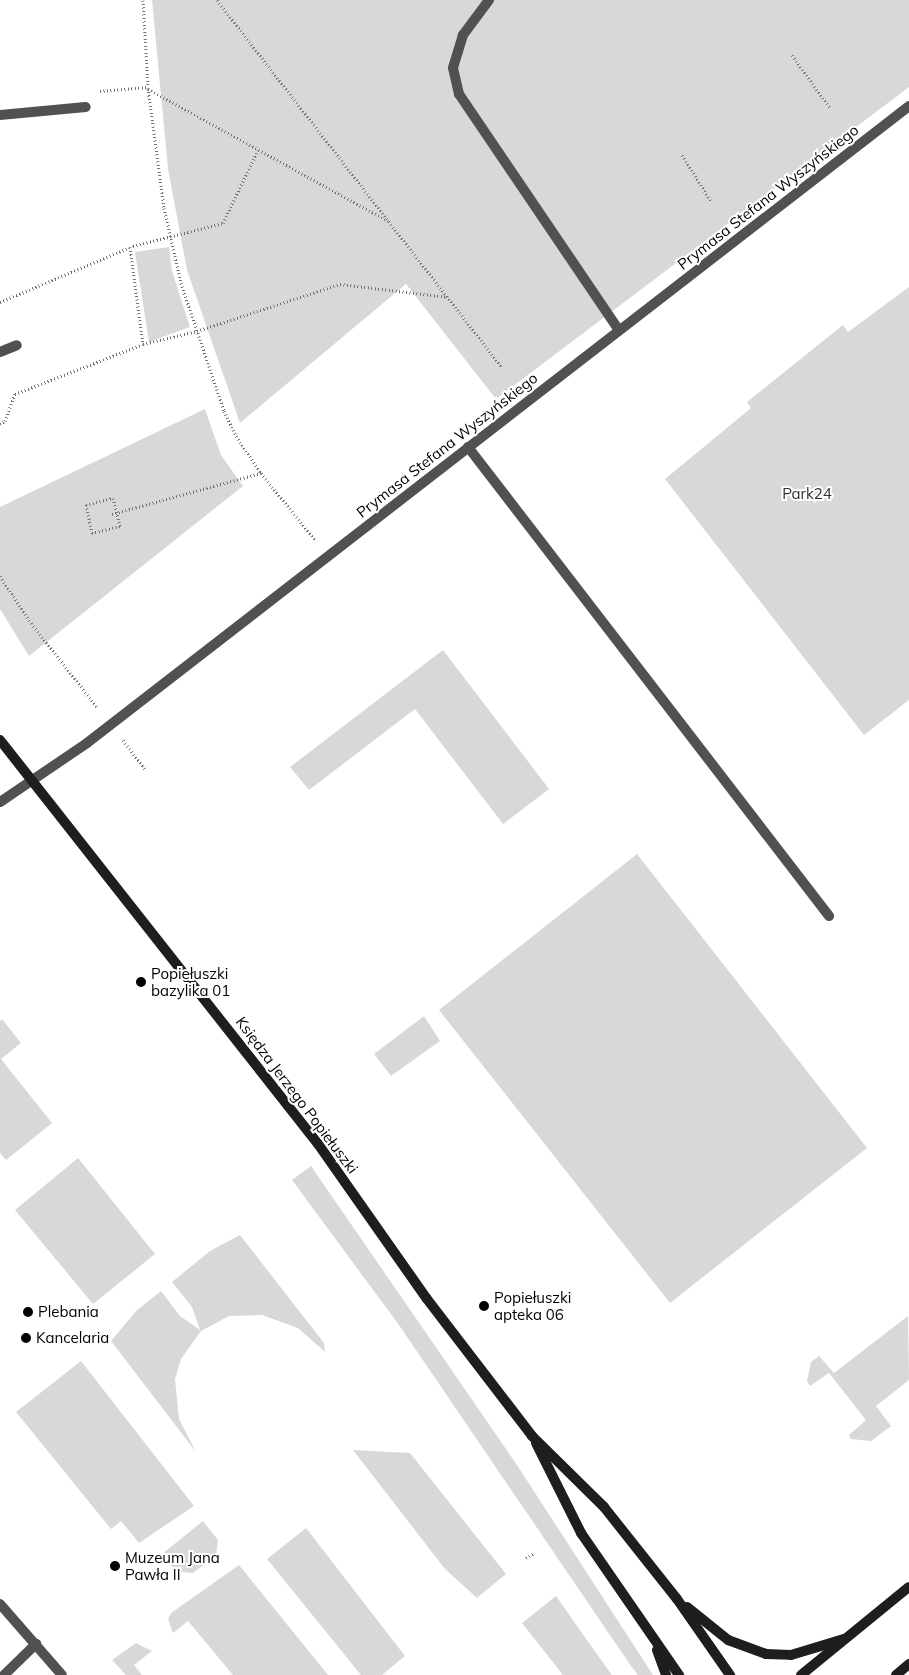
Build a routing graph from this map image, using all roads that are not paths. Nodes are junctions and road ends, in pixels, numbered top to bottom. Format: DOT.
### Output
graph roads {
  1 [pos="489,0"];
  2 [pos="86,106"];
  3 [pos="909,106"];
  4 [pos="0,115"];
  5 [pos="620,330"];
  6 [pos="17,345"];
  7 [pos="0,352"];
  8 [pos="468,447"];
  9 [pos="0,740"];
  10 [pos="30,780"];
  11 [pos="0,802"];
  12 [pos="829,916"];
  13 [pos="532,1436"];
  14 [pos="909,1587"];
  15 [pos="678,1598"];
  16 [pos="0,1604"];
  17 [pos="653,1637"];
  18 [pos="844,1639"];
  19 [pos="36,1644"];
  20 [pos="909,1664"];
  21 [pos="4,1675"];
  22 [pos="62,1675"];
  23 [pos="666,1675"];
  24 [pos="679,1675"];
  25 [pos="730,1675"];
  26 [pos="801,1675"];
  27 [pos="896,1675"];
  1 -- 5 [label="street"];
  2 -- 4 [label="street"];
  3 -- 5 [label="street, Prymasa Stefana Wyszyńskiego"];
  5 -- 8 [label="street, Prymasa Stefana Wyszyńskiego"];
  6 -- 7 [label="street"];
  8 -- 10 [label="street, Prymasa Stefana Wyszyńskiego"];
  8 -- 12 [label="street"];
  9 -- 10 [label="street, Księdza Jerzego Popiełuszki"];
  10 -- 11 [label="street, Prymasa Stefana Wyszyńskiego"];
  10 -- 13 [label="street, Księdza Jerzego Popiełuszki"];
  13 -- 15 [label="street, Księdza Jerzego Popiełuszki"];
  13 -- 17 [label="street, Księdza Jerzego Popiełuszki"];
  14 -- 18 [label="street"];
  15 -- 18 [label="street"];
  15 -- 25 [label="street, Księdza Jerzego Popiełuszki"];
  16 -- 19 [label="street"];
  17 -- 23 [label="street"];
  17 -- 24 [label="street, Księdza Jerzego Popiełuszki"];
  18 -- 26 [label="street"];
  19 -- 21 [label="street"];
  19 -- 22 [label="street"];
  20 -- 27 [label="street"];
}
